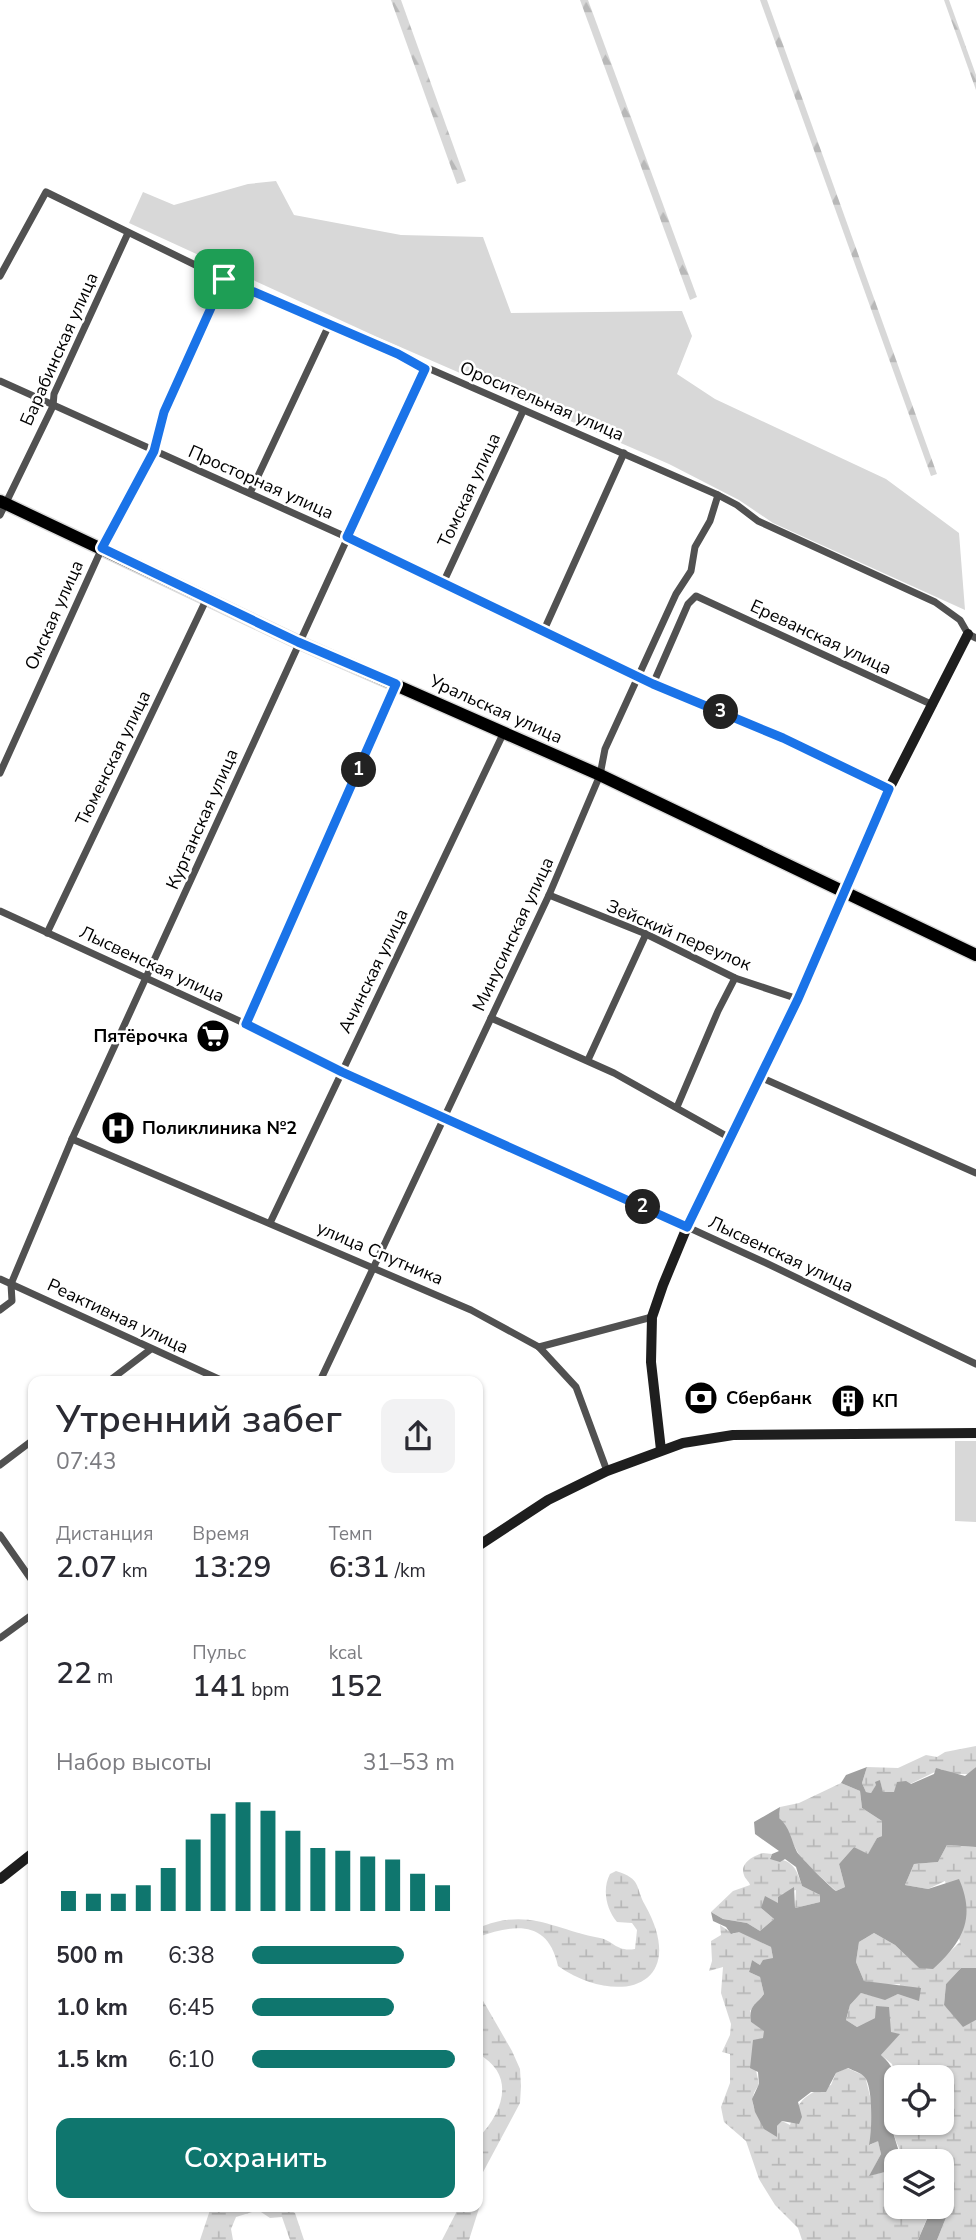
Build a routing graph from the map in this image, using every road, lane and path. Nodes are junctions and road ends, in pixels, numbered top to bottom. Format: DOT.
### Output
graph roads {
  1 [pos="128,233"];
  2 [pos="0,276"];
  3 [pos="224,279"];
  4 [pos="329,326"];
  5 [pos="425,369"];
  6 [pos="0,381"];
  7 [pos="53,406"];
  8 [pos="523,411"];
  9 [pos="154,451"];
  10 [pos="624,453"];
  11 [pos="250,493"];
  12 [pos="718,495"];
  13 [pos="2,507"];
  14 [pos="347,537"];
  15 [pos="102,548"];
  16 [pos="444,581"];
  17 [pos="207,598"];
  18 [pos="544,630"];
  19 [pos="972,636"];
  20 [pos="298,642"];
  21 [pos="638,677"];
  22 [pos="396,684"];
  23 [pos="653,684"];
  24 [pos="934,706"];
  25 [pos="504,732"];
  26 [pos="0,773"];
  27 [pos="600,775"];
  28 [pos="889,789"];
  29 [pos="843,892"];
  30 [pos="549,895"];
  31 [pos="0,911"];
  32 [pos="47,933"];
  33 [pos="646,934"];
  34 [pos="976,955"];
  35 [pos="736,978"];
  36 [pos="148,979"];
  37 [pos="798,999"];
  38 [pos="491,1018"];
  39 [pos="246,1024"];
  40 [pos="588,1060"];
  41 [pos="342,1072"];
  42 [pos="760,1077"];
  43 [pos="677,1107"];
  44 [pos="447,1117"];
  45 [pos="730,1138"];
  46 [pos="72,1139"];
  47 [pos="976,1173"];
  48 [pos="270,1223"];
  49 [pos="687,1227"];
  50 [pos="372,1266"];
  51 [pos="0,1279"];
  52 [pos="11,1284"];
  53 [pos="0,1310"];
  54 [pos="652,1317"];
  55 [pos="540,1347"];
  56 [pos="151,1349"];
  57 [pos="976,1364"];
  58 [pos="116,1376"];
  59 [pos="212,1376"];
  60 [pos="322,1376"];
  61 [pos="976,1433"];
  62 [pos="28,1444"];
  63 [pos="661,1450"];
  64 [pos="0,1465"];
  65 [pos="607,1471"];
  66 [pos="0,1535"];
  67 [pos="483,1543"];
  68 [pos="28,1575"];
  69 [pos="28,1618"];
  70 [pos="0,1638"];
  71 [pos="28,1857"];
  72 [pos="0,1879"];
  1 -- 2 [label="street, Оросительная улица"];
  1 -- 3 [label="street, Оросительная улица"];
  1 -- 7 [label="street, Барабинская улица"];
  3 -- 4 [label="street, Оросительная улица"];
  3 -- 9 [label="street, Омская улица"];
  4 -- 5 [label="street, Оросительная улица"];
  4 -- 11 [label="street"];
  5 -- 8 [label="street, Оросительная улица"];
  5 -- 14 [label="street, Курганская улица"];
  6 -- 7 [label="street, Просторная улица"];
  7 -- 9 [label="street, Просторная улица"];
  7 -- 13 [label="street, Барабинская улица"];
  8 -- 10 [label="street, Оросительная улица"];
  8 -- 16 [label="street, Томская улица"];
  9 -- 11 [label="street, Просторная улица"];
  9 -- 15 [label="street, Омская улица"];
  10 -- 12 [label="street, Оросительная улица"];
  10 -- 18 [label="street"];
  11 -- 14 [label="street, Просторная улица"];
  12 -- 19 [label="street, Оросительная улица"];
  12 -- 21 [label="street, Минусинская улица"];
  13 -- 15 [label="main road, Уральская улица"];
  14 -- 16 [label="street, Просторная улица"];
  14 -- 20 [label="street, Курганская улица"];
  15 -- 17 [label="main road, Уральская улица"];
  15 -- 26 [label="street, Омская улица"];
  16 -- 18 [label="street, Просторная улица"];
  17 -- 20 [label="main road, Уральская улица"];
  17 -- 32 [label="street, Тюменская улица"];
  18 -- 21 [label="street, Просторная улица"];
  19 -- 24 [label="street"];
  20 -- 22 [label="main road, Уральская улица"];
  20 -- 36 [label="street, Курганская улица"];
  21 -- 23 [label="street, Просторная улица"];
  21 -- 27 [label="street, Минусинская улица"];
  22 -- 25 [label="main road, Уральская улица"];
  22 -- 39 [label="street"];
  23 -- 24 [label="street, Ереванская улица"];
  23 -- 28 [label="street, Просторная улица"];
  24 -- 28 [label="street"];
  25 -- 27 [label="main road, Уральская улица"];
  25 -- 41 [label="street, Ачинская улица"];
  27 -- 29 [label="main road, Уральская улица"];
  27 -- 30 [label="street, Минусинская улица"];
  28 -- 29 [label="street"];
  29 -- 34 [label="main road, Уральская улица"];
  29 -- 37 [label="street"];
  30 -- 33 [label="street, Зейский переулок"];
  30 -- 38 [label="street, Минусинская улица"];
  31 -- 32 [label="street, Лысвенская улица"];
  32 -- 36 [label="street, Лысвенская улица"];
  33 -- 35 [label="street, Зейский переулок"];
  33 -- 40 [label="street"];
  35 -- 37 [label="street, Зейский переулок"];
  35 -- 43 [label="street"];
  36 -- 39 [label="street, Лысвенская улица"];
  36 -- 46 [label="street, Курганская улица"];
  37 -- 42 [label="street"];
  38 -- 40 [label="street"];
  38 -- 44 [label="street, Минусинская улица"];
  39 -- 41 [label="street, Лысвенская улица"];
  40 -- 43 [label="street"];
  41 -- 44 [label="street, Лысвенская улица"];
  41 -- 48 [label="street, Ачинская улица"];
  42 -- 45 [label="street"];
  42 -- 47 [label="street"];
  43 -- 45 [label="street"];
  44 -- 49 [label="street, Лысвенская улица"];
  44 -- 50 [label="street, Минусинская улица"];
  45 -- 49 [label="street"];
  46 -- 48 [label="street, улица Спутника"];
  46 -- 52 [label="street, Курганская улица"];
  48 -- 50 [label="street, улица Спутника"];
  49 -- 54 [label="street"];
  49 -- 57 [label="street, Лысвенская улица"];
  50 -- 55 [label="street, улица Спутника"];
  50 -- 60 [label="street, Минусинская улица"];
  51 -- 52 [label="street, Реактивная улица"];
  52 -- 53 [label="street, Курганская улица"];
  52 -- 56 [label="street, Реактивная улица"];
  54 -- 55 [label="street"];
  54 -- 63 [label="street"];
  55 -- 65 [label="street, улица Спутника"];
  56 -- 58 [label="street"];
  56 -- 59 [label="street, Реактивная улица"];
  61 -- 63 [label="street"];
  62 -- 64 [label="street"];
  63 -- 65 [label="street"];
  65 -- 67 [label="street"];
  66 -- 68 [label="street"];
  69 -- 70 [label="street"];
  71 -- 72 [label="street"];
}
